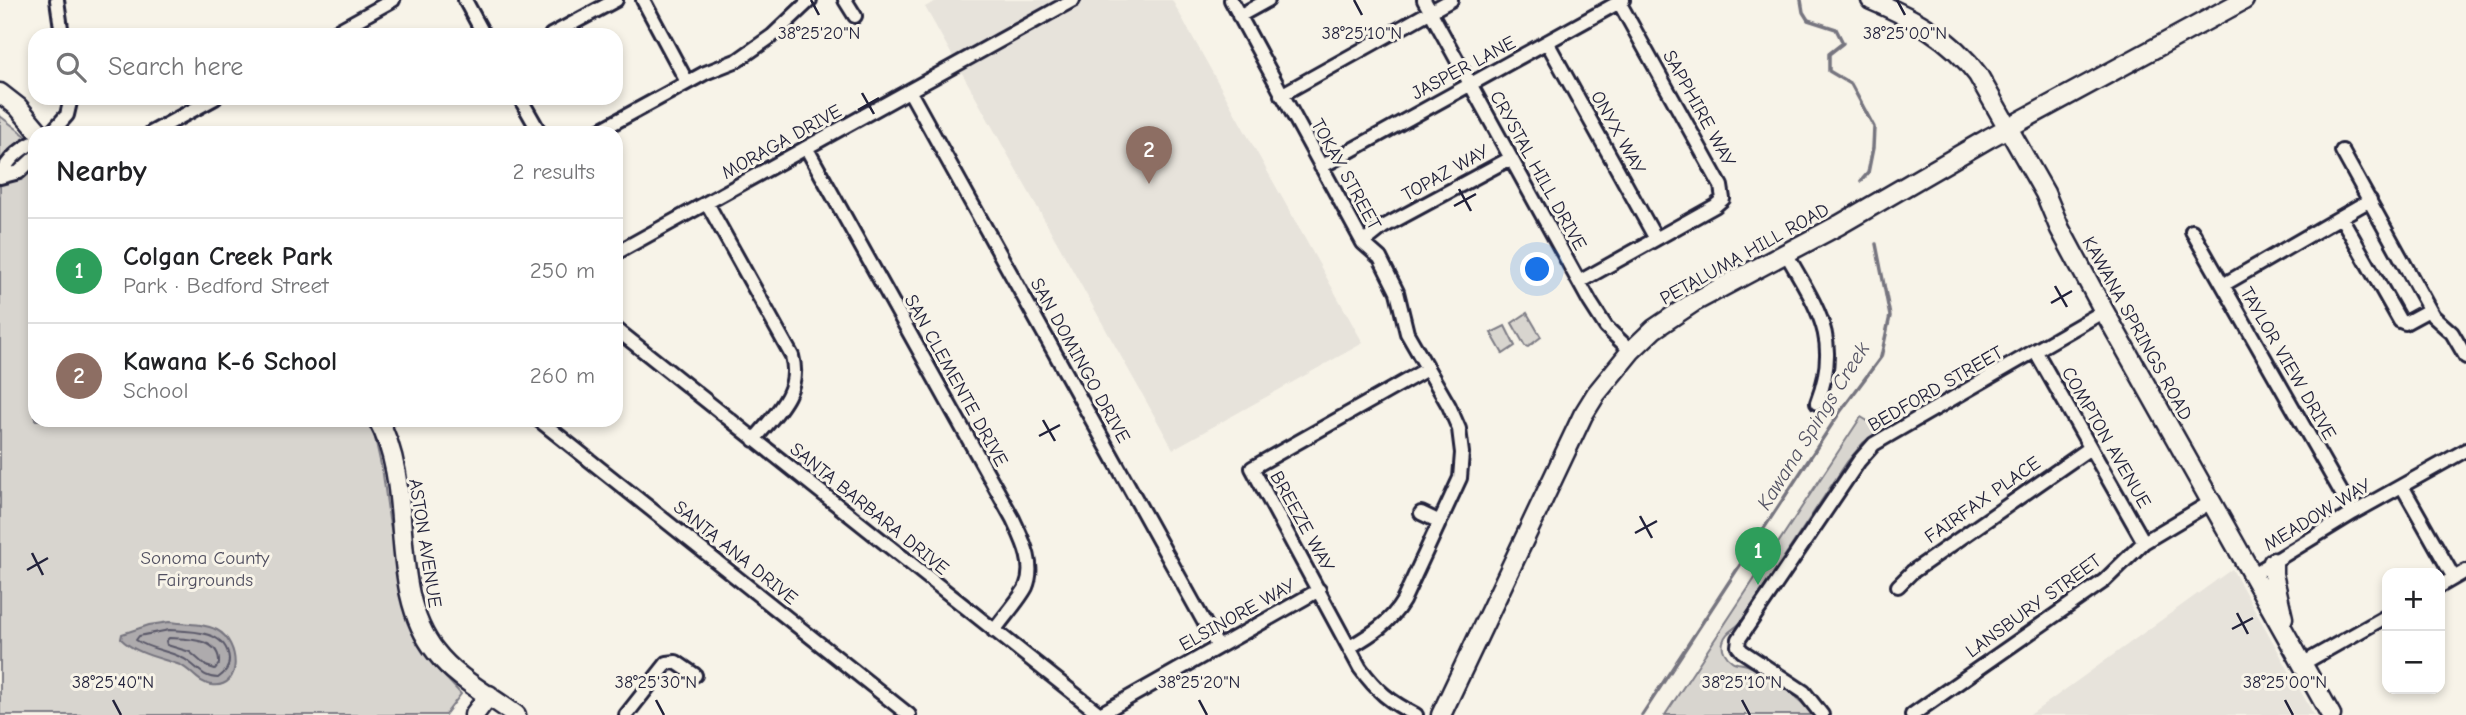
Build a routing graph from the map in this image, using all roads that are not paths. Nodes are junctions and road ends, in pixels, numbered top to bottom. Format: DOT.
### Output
graph roads {
  1 [pos="57,0"];
  2 [pos="393,0"];
  3 [pos="465,0"];
  4 [pos="616,0"];
  5 [pos="643,0"];
  6 [pos="810,0"];
  7 [pos="845,0"];
  8 [pos="1073,0"];
  9 [pos="1231,0"];
  10 [pos="1268,0"];
  11 [pos="1451,0"];
  12 [pos="1871,0"];
  13 [pos="2244,0"];
  14 [pos="1621,1"];
  15 [pos="1427,6"];
  16 [pos="855,16"];
  17 [pos="1239,16"];
  18 [pos="61,28"];
  19 [pos="343,28"];
  20 [pos="480,28"];
  21 [pos="564,28"];
  22 [pos="1548,44"];
  23 [pos="687,82"];
  24 [pos="1471,85"];
  25 [pos="910,92"];
  26 [pos="0,93"];
  27 [pos="1281,95"];
  28 [pos="69,105"];
  29 [pos="202,105"];
  30 [pos="524,105"];
  31 [pos="34,126"];
  32 [pos="57,126"];
  33 [pos="164,126"];
  34 [pos="536,126"];
  35 [pos="607,126"];
  36 [pos="2008,128"];
  37 [pos="28,145"];
  38 [pos="807,149"];
  39 [pos="2342,151"];
  40 [pos="1511,158"];
  41 [pos="28,164"];
  42 [pos="1321,167"];
  43 [pos="0,176"];
  44 [pos="2370,200"];
  45 [pos="707,203"];
  46 [pos="2341,217"];
  47 [pos="2192,231"];
  48 [pos="1656,239"];
  49 [pos="1363,243"];
  50 [pos="623,249"];
  51 [pos="1786,253"];
  52 [pos="1579,282"];
  53 [pos="2223,285"];
  54 [pos="2429,310"];
  55 [pos="2104,311"];
  56 [pos="623,335"];
  57 [pos="1631,351"];
  58 [pos="2036,352"];
  59 [pos="2466,357"];
  60 [pos="1427,369"];
  61 [pos="1817,403"];
  62 [pos="381,427"];
  63 [pos="548,427"];
  64 [pos="754,440"];
  65 [pos="2090,448"];
  66 [pos="2466,450"];
  67 [pos="2402,486"];
  68 [pos="2211,502"];
  69 [pos="1421,513"];
  70 [pos="2353,513"];
  71 [pos="1440,522"];
  72 [pos="2144,542"];
  73 [pos="2273,562"];
  74 [pos="2466,571"];
  75 [pos="2252,575"];
  76 [pos="2454,578"];
  77 [pos="2445,583"];
  78 [pos="1898,586"];
  79 [pos="1320,590"];
  80 [pos="2382,619"];
  81 [pos="993,631"];
  82 [pos="2286,635"];
  83 [pos="1218,646"];
  84 [pos="1350,647"];
  85 [pos="2302,664"];
  86 [pos="695,675"];
  87 [pos="489,695"];
  88 [pos="474,715"];
  89 [pos="516,715"];
  90 [pos="626,715"];
  91 [pos="909,715"];
  92 [pos="1100,715"];
  93 [pos="1416,715"];
  94 [pos="1441,715"];
  95 [pos="1822,715"];
  96 [pos="1912,715"];
  97 [pos="2331,715"];
  1 -- 18 [label="street"];
  2 -- 19 [label="street"];
  3 -- 20 [label="street"];
  4 -- 21 [label="street"];
  5 -- 23 [label="street"];
  6 -- 23 [label="street"];
  7 -- 16 [label="street"];
  8 -- 25 [label="street, MORAGA DRIVE"];
  9 -- 17 [label="street, TOKAY STREET"];
  10 -- 17 [label="street"];
  11 -- 15 [label="street"];
  12 -- 36 [label="street, KAWANA SPRINGS ROAD"];
  13 -- 36 [label="street, PETALUMA HILL ROAD"];
  14 -- 22 [label="street, JASPER LANE"];
  14 -- 48 [label="street, SAPPHIRE WAY"];
  15 -- 24 [label="street, CRYSTAL HILL DRIVE"];
  15 -- 27 [label="street"];
  17 -- 27 [label="street, TOKAY STREET"];
  22 -- 24 [label="street, JASPER LANE"];
  22 -- 48 [label="street, ONYX WAY"];
  23 -- 35 [label="street"];
  24 -- 40 [label="street, CRYSTAL HILL DRIVE"];
  24 -- 42 [label="street, JASPER LANE"];
  25 -- 38 [label="street, MORAGA DRIVE"];
  25 -- 83 [label="street, SAN DOMINGO DRIVE"];
  26 -- 31 [label="street"];
  27 -- 42 [label="street, TOKAY STREET"];
  28 -- 32 [label="street"];
  29 -- 33 [label="street"];
  30 -- 34 [label="street"];
  36 -- 51 [label="street, PETALUMA HILL ROAD"];
  36 -- 55 [label="street, KAWANA SPRINGS ROAD"];
  37 -- 43 [label="street"];
  38 -- 45 [label="street, MORAGA DRIVE"];
  38 -- 81 [label="street, SAN CLEMENTE DRIVE"];
  39 -- 44 [label="street"];
  40 -- 49 [label="street, TOPAZ WAY"];
  40 -- 52 [label="street, CRYSTAL HILL DRIVE"];
  41 -- 43 [label="street"];
  42 -- 49 [label="street, TOKAY STREET"];
  44 -- 46 [label="street"];
  44 -- 54 [label="street"];
  45 -- 50 [label="street, MORAGA DRIVE"];
  45 -- 64 [label="street"];
  46 -- 53 [label="street"];
  46 -- 54 [label="street"];
  47 -- 53 [label="street, TAYLOR VIEW DRIVE"];
  48 -- 52 [label="street, SAPPHIRE WAY"];
  49 -- 60 [label="street, TOKAY STREET"];
  51 -- 57 [label="street, PETALUMA HILL ROAD"];
  51 -- 61 [label="street"];
  52 -- 57 [label="street, CRYSTAL HILL DRIVE"];
  53 -- 70 [label="street, TAYLOR VIEW DRIVE"];
  54 -- 59 [label="street"];
  55 -- 58 [label="street, BEDFORD STREET"];
  55 -- 68 [label="street, KAWANA SPRINGS ROAD"];
  56 -- 64 [label="street, SANTA BARBARA DRIVE"];
  57 -- 94 [label="street, PETALUMA HILL ROAD"];
  58 -- 65 [label="street, COMPTON AVENUE"];
  58 -- 95 [label="street, BEDFORD STREET"];
  60 -- 71 [label="street, TOKAY STREET"];
  60 -- 79 [label="street, BREEZE WAY"];
  62 -- 87 [label="street, ASTON AVENUE"];
  63 -- 91 [label="street, SANTA ANA DRIVE"];
  64 -- 81 [label="street, SANTA BARBARA DRIVE"];
  65 -- 72 [label="street, COMPTON AVENUE"];
  65 -- 78 [label="street, FAIRFAX PLACE"];
  66 -- 67 [label="street, MEADOW WAY"];
  67 -- 70 [label="street, MEADOW WAY"];
  67 -- 76 [label="street, MEADOW WAY"];
  68 -- 72 [label="street, LANSBURY STREET"];
  68 -- 75 [label="street, KAWANA SPRINGS ROAD"];
  69 -- 71 [label="street"];
  70 -- 73 [label="street, MEADOW WAY"];
  71 -- 84 [label="street, TOKAY STREET"];
  72 -- 96 [label="street, LANSBURY STREET"];
  73 -- 75 [label="street, MEADOW WAY"];
  73 -- 82 [label="street"];
  74 -- 76 [label="street"];
  75 -- 82 [label="street, KAWANA SPRINGS ROAD"];
  76 -- 77 [label="street"];
  79 -- 83 [label="street, ELSINORE WAY"];
  79 -- 84 [label="street, BREEZE WAY"];
  80 -- 85 [label="street"];
  81 -- 92 [label="street, SANTA BARBARA DRIVE"];
  82 -- 85 [label="street, KAWANA SPRINGS ROAD"];
  83 -- 92 [label="street, ELSINORE WAY"];
  84 -- 93 [label="street, BREEZE WAY"];
  85 -- 97 [label="street, KAWANA SPRINGS ROAD"];
  86 -- 90 [label="street"];
  87 -- 88 [label="street"];
  87 -- 89 [label="street, ASTON AVENUE"];
}
